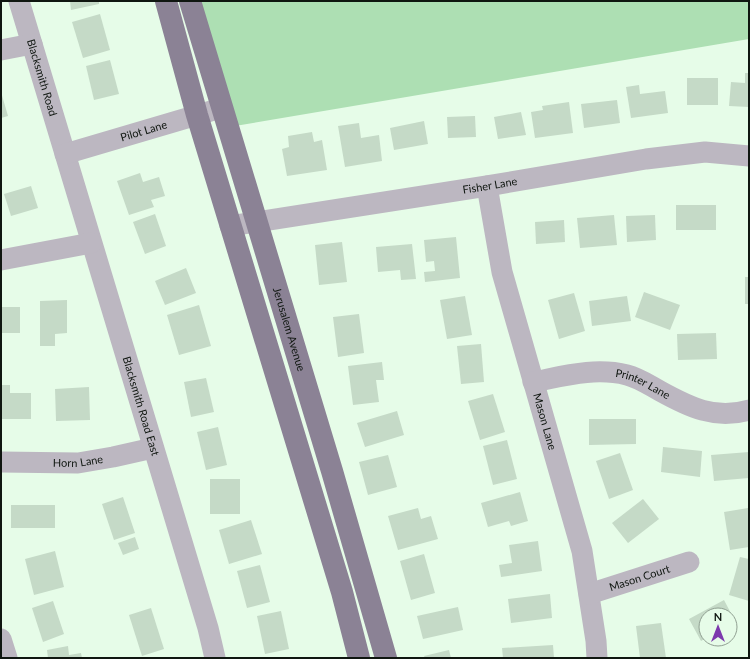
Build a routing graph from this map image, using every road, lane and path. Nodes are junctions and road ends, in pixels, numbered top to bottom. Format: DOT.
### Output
graph roads {
  1 [pos="20,1"];
  2 [pos="166,1"];
  3 [pos="190,1"];
  4 [pos="32,44"];
  5 [pos="1,50"];
  6 [pos="222,108"];
  7 [pos="197,115"];
  8 [pos="66,154"];
  9 [pos="749,156"];
  10 [pos="487,186"];
  11 [pos="257,222"];
  12 [pos="230,226"];
  13 [pos="91,243"];
  14 [pos="1,260"];
  15 [pos="533,382"];
  16 [pos="749,410"];
  17 [pos="153,448"];
  18 [pos="327,454"];
  19 [pos="1,462"];
  20 [pos="302,462"];
  21 [pos="689,562"];
  22 [pos="590,594"];
  23 [pos="1,639"];
  24 [pos="7,658"];
  25 [pos="215,658"];
  26 [pos="359,658"];
  27 [pos="386,658"];
  28 [pos="597,658"];
  1 -- 4 [label="street, Blacksmith Road"];
  2 -- 7 [label="main road"];
  3 -- 6 [label="main road, Jerusalem Avenue"];
  4 -- 5 [label="street"];
  4 -- 8 [label="street, Blacksmith Road"];
  6 -- 7 [label="street, Pilot Lane"];
  6 -- 11 [label="main road, Jerusalem Avenue"];
  7 -- 8 [label="street, Pilot Lane"];
  7 -- 12 [label="main road"];
  8 -- 13 [label="street, Blacksmith Road East"];
  9 -- 10 [label="street, Fisher Lane"];
  10 -- 11 [label="street, Fisher Lane"];
  10 -- 15 [label="street, Mason Lane"];
  11 -- 12 [label="street, Fisher Lane"];
  11 -- 18 [label="main road, Jerusalem Avenue"];
  12 -- 20 [label="main road"];
  13 -- 14 [label="street"];
  13 -- 17 [label="street, Blacksmith Road East"];
  15 -- 16 [label="street, Printer Lane"];
  15 -- 22 [label="street, Mason Lane"];
  17 -- 19 [label="street, Horn Lane"];
  17 -- 25 [label="street, Blacksmith Road East"];
  18 -- 20 [label="main road"];
  18 -- 27 [label="main road, Jerusalem Avenue"];
  20 -- 26 [label="main road"];
  21 -- 22 [label="street, Mason Court"];
  22 -- 28 [label="street, Mason Lane"];
  23 -- 24 [label="street"];
}
